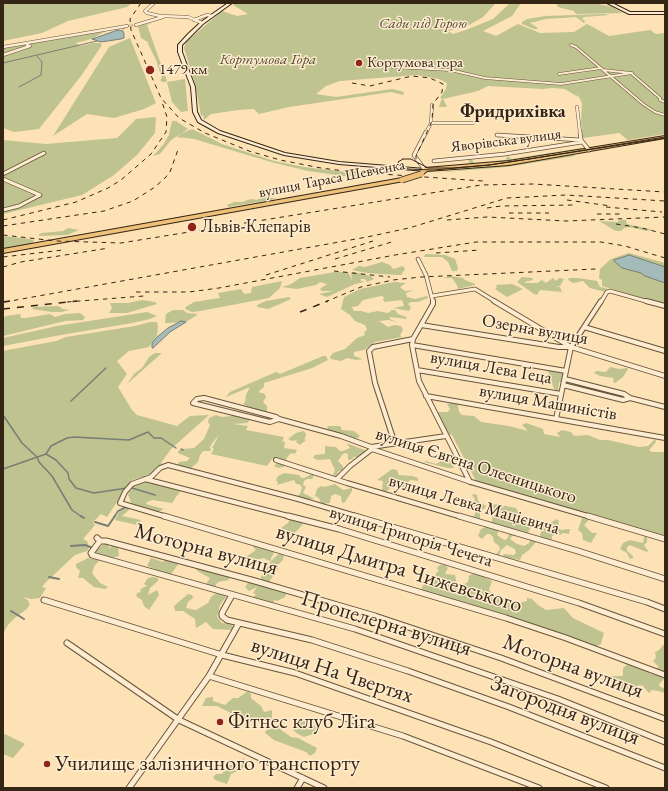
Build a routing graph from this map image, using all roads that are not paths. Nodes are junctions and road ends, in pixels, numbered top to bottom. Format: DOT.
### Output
graph roads {
  1 [pos="154,3"];
  2 [pos="230,3"];
  3 [pos="609,3"];
  4 [pos="665,13"];
  5 [pos="168,16"];
  6 [pos="212,16"];
  7 [pos="194,20"];
  8 [pos="202,23"];
  9 [pos="136,25"];
  10 [pos="127,26"];
  11 [pos="99,32"];
  12 [pos="572,45"];
  13 [pos="30,46"];
  14 [pos="3,48"];
  15 [pos="3,55"];
  16 [pos="393,67"];
  17 [pos="602,69"];
  18 [pos="632,73"];
  19 [pos="559,74"];
  20 [pos="611,76"];
  21 [pos="665,101"];
  22 [pos="432,105"];
  23 [pos="577,108"];
  24 [pos="665,115"];
  25 [pos="431,123"];
  26 [pos="473,123"];
  27 [pos="497,135"];
  28 [pos="665,138"];
  29 [pos="581,141"];
  30 [pos="589,150"];
  31 [pos="44,153"];
  32 [pos="434,161"];
  33 [pos="423,172"];
  34 [pos="3,174"];
  35 [pos="3,180"];
  36 [pos="3,210"];
  37 [pos="3,251"];
  38 [pos="418,259"];
  39 [pos="432,296"];
  40 [pos="665,306"];
  41 [pos="421,324"];
  42 [pos="584,327"];
  43 [pos="413,339"];
  44 [pos="412,345"];
  45 [pos="571,347"];
  46 [pos="665,351"];
  47 [pos="417,370"];
  48 [pos="566,371"];
  49 [pos="665,376"];
  50 [pos="565,379"];
  51 [pos="563,385"];
  52 [pos="561,394"];
  53 [pos="426,396"];
  54 [pos="630,398"];
  55 [pos="665,407"];
  56 [pos="278,419"];
  57 [pos="556,419"];
  58 [pos="446,436"];
  59 [pos="665,438"];
  60 [pos="395,444"];
  61 [pos="372,448"];
  62 [pos="276,460"];
  63 [pos="145,478"];
  64 [pos="337,479"];
  65 [pos="471,482"];
  66 [pos="665,539"];
  67 [pos="92,555"];
  68 [pos="665,579"];
  69 [pos="232,595"];
  70 [pos="44,600"];
  71 [pos="665,609"];
  72 [pos="240,623"];
  73 [pos="665,634"];
  74 [pos="67,643"];
  75 [pos="222,654"];
  76 [pos="665,674"];
  77 [pos="209,676"];
  78 [pos="665,719"];
  79 [pos="179,720"];
  80 [pos="665,742"];
  81 [pos="665,768"];
  82 [pos="303,778"];
  83 [pos="129,788"];
  84 [pos="297,788"];
  85 [pos="324,788"];
  86 [pos="539,788"];
  87 [pos="606,788"];
  1 -- 5 [label="street"];
  2 -- 6 [label="main road"];
  3 -- 4 [label="main road"];
  5 -- 7 [label="street"];
  5 -- 9 [label="street"];
  6 -- 7 [label="street"];
  6 -- 8 [label="main road"];
  7 -- 8 [label="street"];
  8 -- 33 [label="main road"];
  10 -- 11 [label="street"];
  11 -- 13 [label="street"];
  11 -- 14 [label="street"];
  12 -- 17 [label="street"];
  13 -- 14 [label="street"];
  13 -- 15 [label="street"];
  16 -- 20 [label="street"];
  17 -- 18 [label="street"];
  17 -- 19 [label="street"];
  17 -- 20 [label="street"];
  18 -- 20 [label="street"];
  18 -- 21 [label="street"];
  20 -- 24 [label="street"];
  22 -- 25 [label="street"];
  23 -- 29 [label="street"];
  25 -- 26 [label="street"];
  25 -- 33 [label="street"];
  27 -- 29 [label="street"];
  28 -- 30 [label="main road, вулиця Тараса Шевченка"];
  29 -- 30 [label="street"];
  29 -- 32 [label="street, Яворівська вулиця"];
  30 -- 33 [label="main road, вулиця Тараса Шевченка"];
  31 -- 34 [label="street"];
  33 -- 37 [label="main road, вулиця Тараса Шевченка, bridge"];
  35 -- 36 [label="street"];
  38 -- 39 [label="street"];
  39 -- 41 [label="street"];
  39 -- 45 [label="street"];
  40 -- 42 [label="street"];
  41 -- 43 [label="street"];
  41 -- 45 [label="street, Озерна вулиця"];
  42 -- 45 [label="street"];
  42 -- 46 [label="street"];
  43 -- 44 [label="street"];
  43 -- 60 [label="street"];
  44 -- 47 [label="street"];
  44 -- 48 [label="street"];
  45 -- 48 [label="street"];
  45 -- 49 [label="street, Озерна вулиця"];
  47 -- 52 [label="street, вулиця Лева Ґеца"];
  47 -- 53 [label="street"];
  48 -- 50 [label="street"];
  50 -- 51 [label="street"];
  50 -- 54 [label="street"];
  51 -- 52 [label="street"];
  51 -- 54 [label="street"];
  52 -- 57 [label="street"];
  53 -- 57 [label="street, вулиця Машиністів"];
  53 -- 58 [label="street"];
  54 -- 55 [label="street"];
  56 -- 56 [label="street, вулиця Євгена Олесницького"];
  56 -- 61 [label="street, вулиця Євгена Олесницького"];
  57 -- 59 [label="street, вулиця Машиністів"];
  58 -- 60 [label="street"];
  58 -- 65 [label="street"];
  60 -- 61 [label="street"];
  61 -- 64 [label="street"];
  61 -- 65 [label="street, вулиця Євгена Олесницького"];
  62 -- 64 [label="street, вулиця Левка Мацієвича"];
  63 -- 71 [label="street"];
  63 -- 73 [label="street, вулиця Григорія Чечета"];
  63 -- 76 [label="street, вулиця Дмитра Чижевського"];
  64 -- 68 [label="street, вулиця Левка Мацієвича"];
  65 -- 66 [label="street, вулиця Євгена Олесницького"];
  67 -- 69 [label="street, Пропелерна вулиця"];
  67 -- 78 [label="street, Моторна вулиця"];
  69 -- 72 [label="street, Загородня вулиця"];
  69 -- 80 [label="street, Пропелерна вулиця"];
  70 -- 75 [label="street, вулиця На Чвертях"];
  72 -- 75 [label="street"];
  72 -- 81 [label="street, Загородня вулиця"];
  74 -- 79 [label="street"];
  75 -- 77 [label="street"];
  75 -- 87 [label="street, вулиця На Чвертях"];
  77 -- 79 [label="street"];
  77 -- 86 [label="street"];
  79 -- 82 [label="street"];
  79 -- 83 [label="street"];
  82 -- 84 [label="street"];
  82 -- 85 [label="street"];
}
